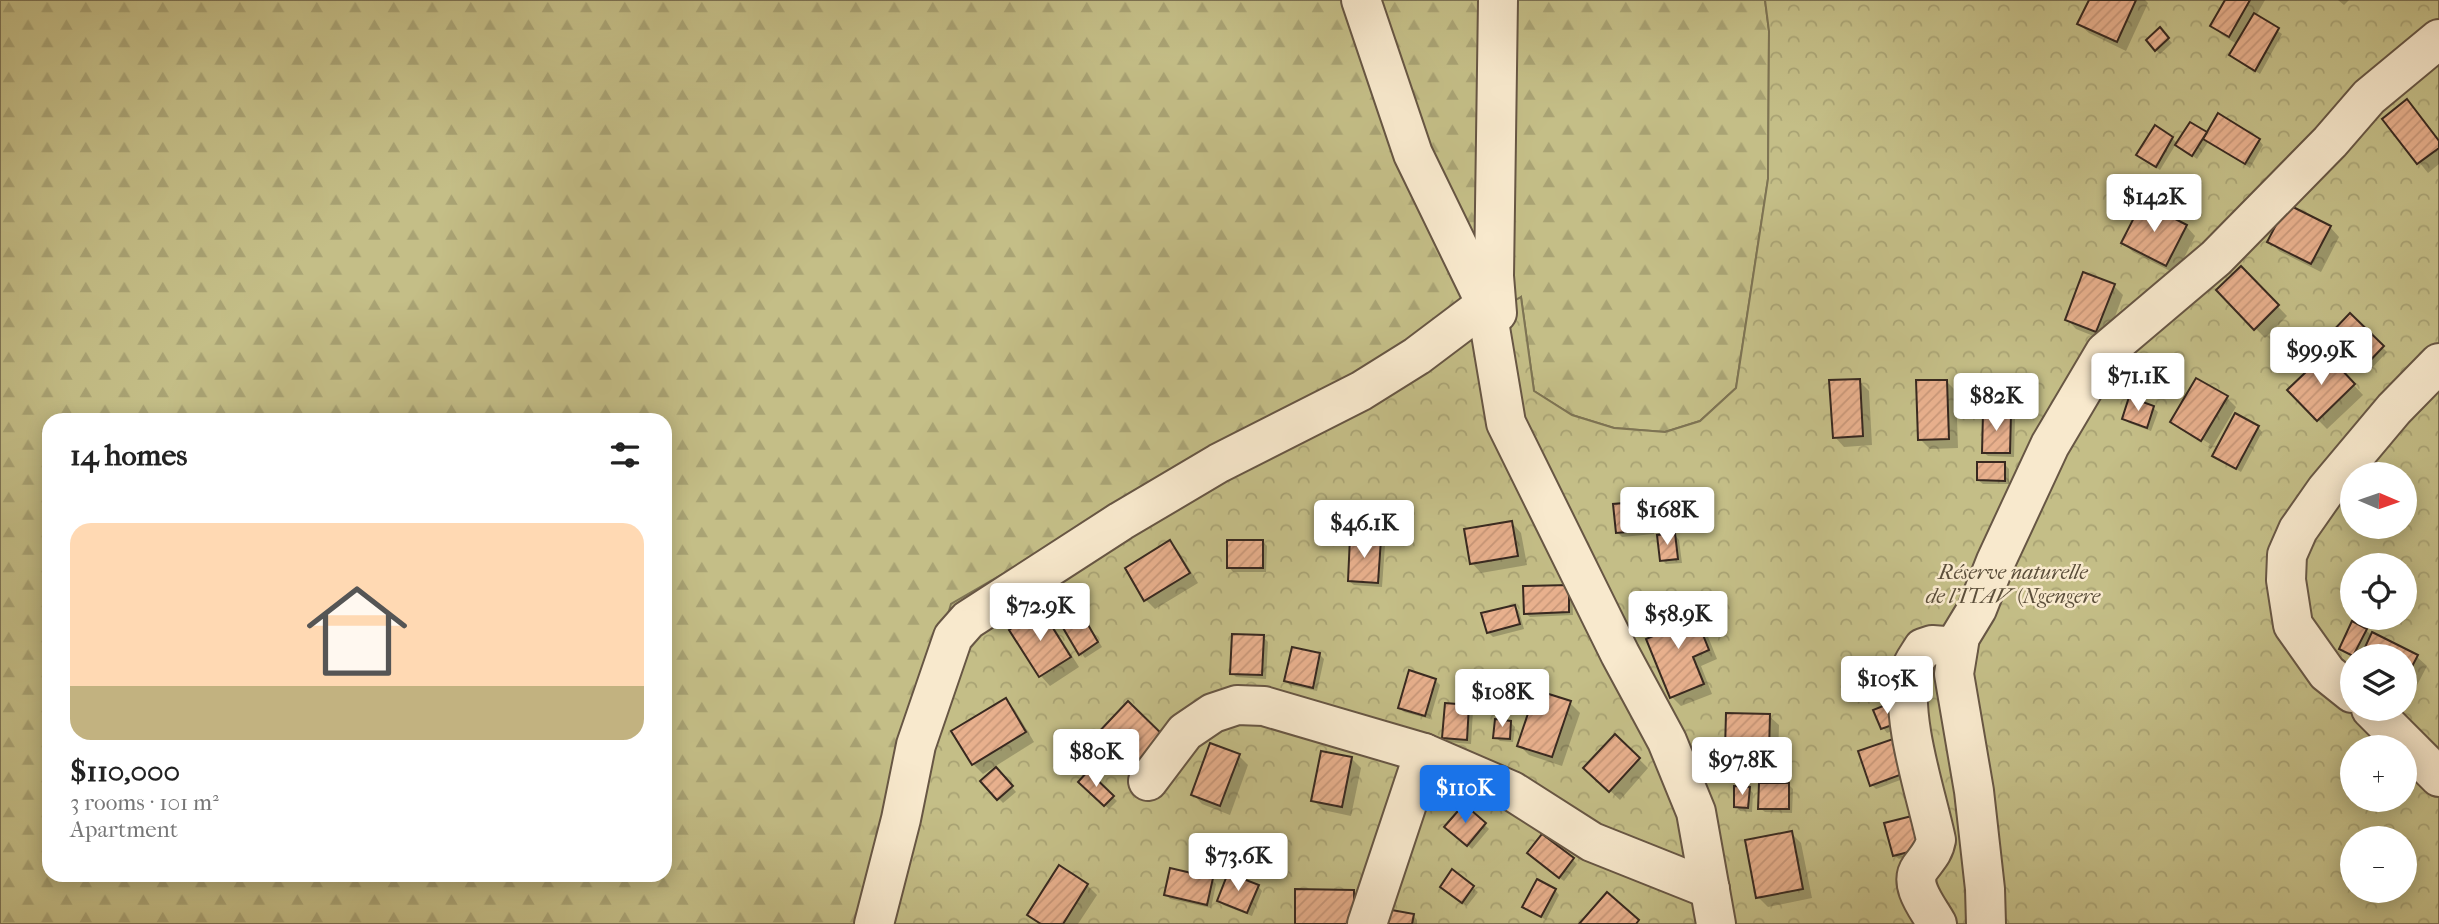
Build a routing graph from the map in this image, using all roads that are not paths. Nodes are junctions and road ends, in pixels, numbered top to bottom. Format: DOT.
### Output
graph roads {
  1 [pos="1361,0"];
  2 [pos="1498,0"];
  3 [pos="2439,39"];
  4 [pos="1486,304"];
  5 [pos="2439,363"];
  6 [pos="1506,423"];
  7 [pos="1958,647"];
  8 [pos="2340,683"];
  9 [pos="2383,721"];
  10 [pos="1424,753"];
  11 [pos="2439,777"];
  12 [pos="1148,781"];
  13 [pos="1713,906"];
  14 [pos="874,924"];
  15 [pos="1367,924"];
  16 [pos="1937,924"];
  17 [pos="1986,924"];
  1 -- 4 [label="street"];
  2 -- 6 [label="street"];
  3 -- 7 [label="street"];
  4 -- 6 [label="street"];
  4 -- 14 [label="street"];
  5 -- 8 [label="street"];
  6 -- 13 [label="street"];
  7 -- 16 [label="street"];
  7 -- 17 [label="street"];
  9 -- 11 [label="street"];
  10 -- 12 [label="street"];
  10 -- 13 [label="street"];
  10 -- 15 [label="street"];
}
